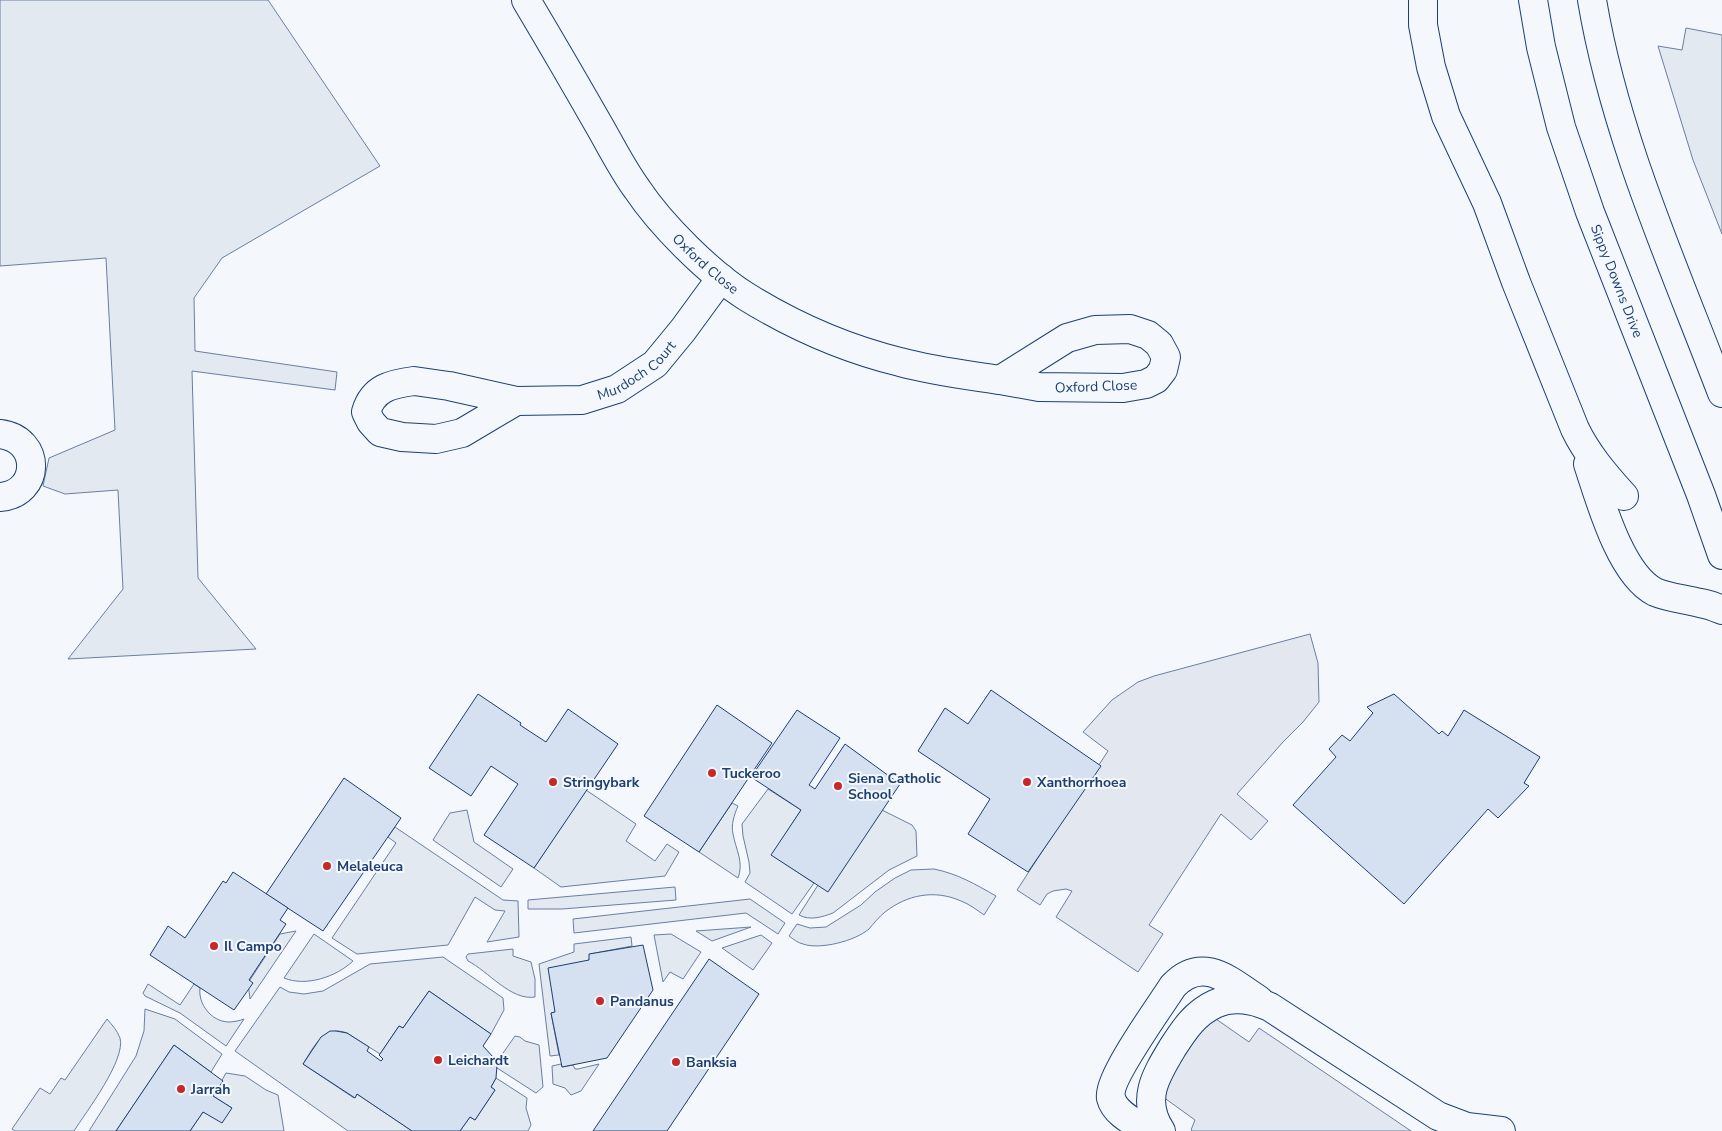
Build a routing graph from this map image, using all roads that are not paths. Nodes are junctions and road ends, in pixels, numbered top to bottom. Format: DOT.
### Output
graph roads {
  1 [pos="526,0"];
  2 [pos="1423,0"];
  3 [pos="1533,0"];
  4 [pos="1592,0"];
  5 [pos="721,278"];
  6 [pos="1000,380"];
  7 [pos="1722,393"];
  8 [pos="516,402"];
  9 [pos="0,434"];
  10 [pos="1578,437"];
  11 [pos="0,496"];
  12 [pos="1624,496"];
  13 [pos="1722,555"];
  14 [pos="1722,610"];
  15 [pos="1270,1007"];
  16 [pos="1148,1131"];
  17 [pos="1161,1131"];
  18 [pos="1501,1131"];
  1 -- 5 [label="street, Oxford Close"];
  2 -- 10 [label="street"];
  3 -- 13 [label="street, Sippy Downs Drive"];
  4 -- 7 [label="street"];
  5 -- 6 [label="street, Oxford Close"];
  5 -- 8 [label="street, Murdoch Court"];
  6 -- 6 [label="street, Oxford Close"];
  9 -- 11 [label="street"];
  10 -- 12 [label="street"];
  10 -- 14 [label="street"];
  15 -- 16 [label="street"];
  15 -- 17 [label="street"];
  15 -- 18 [label="street"];
}
